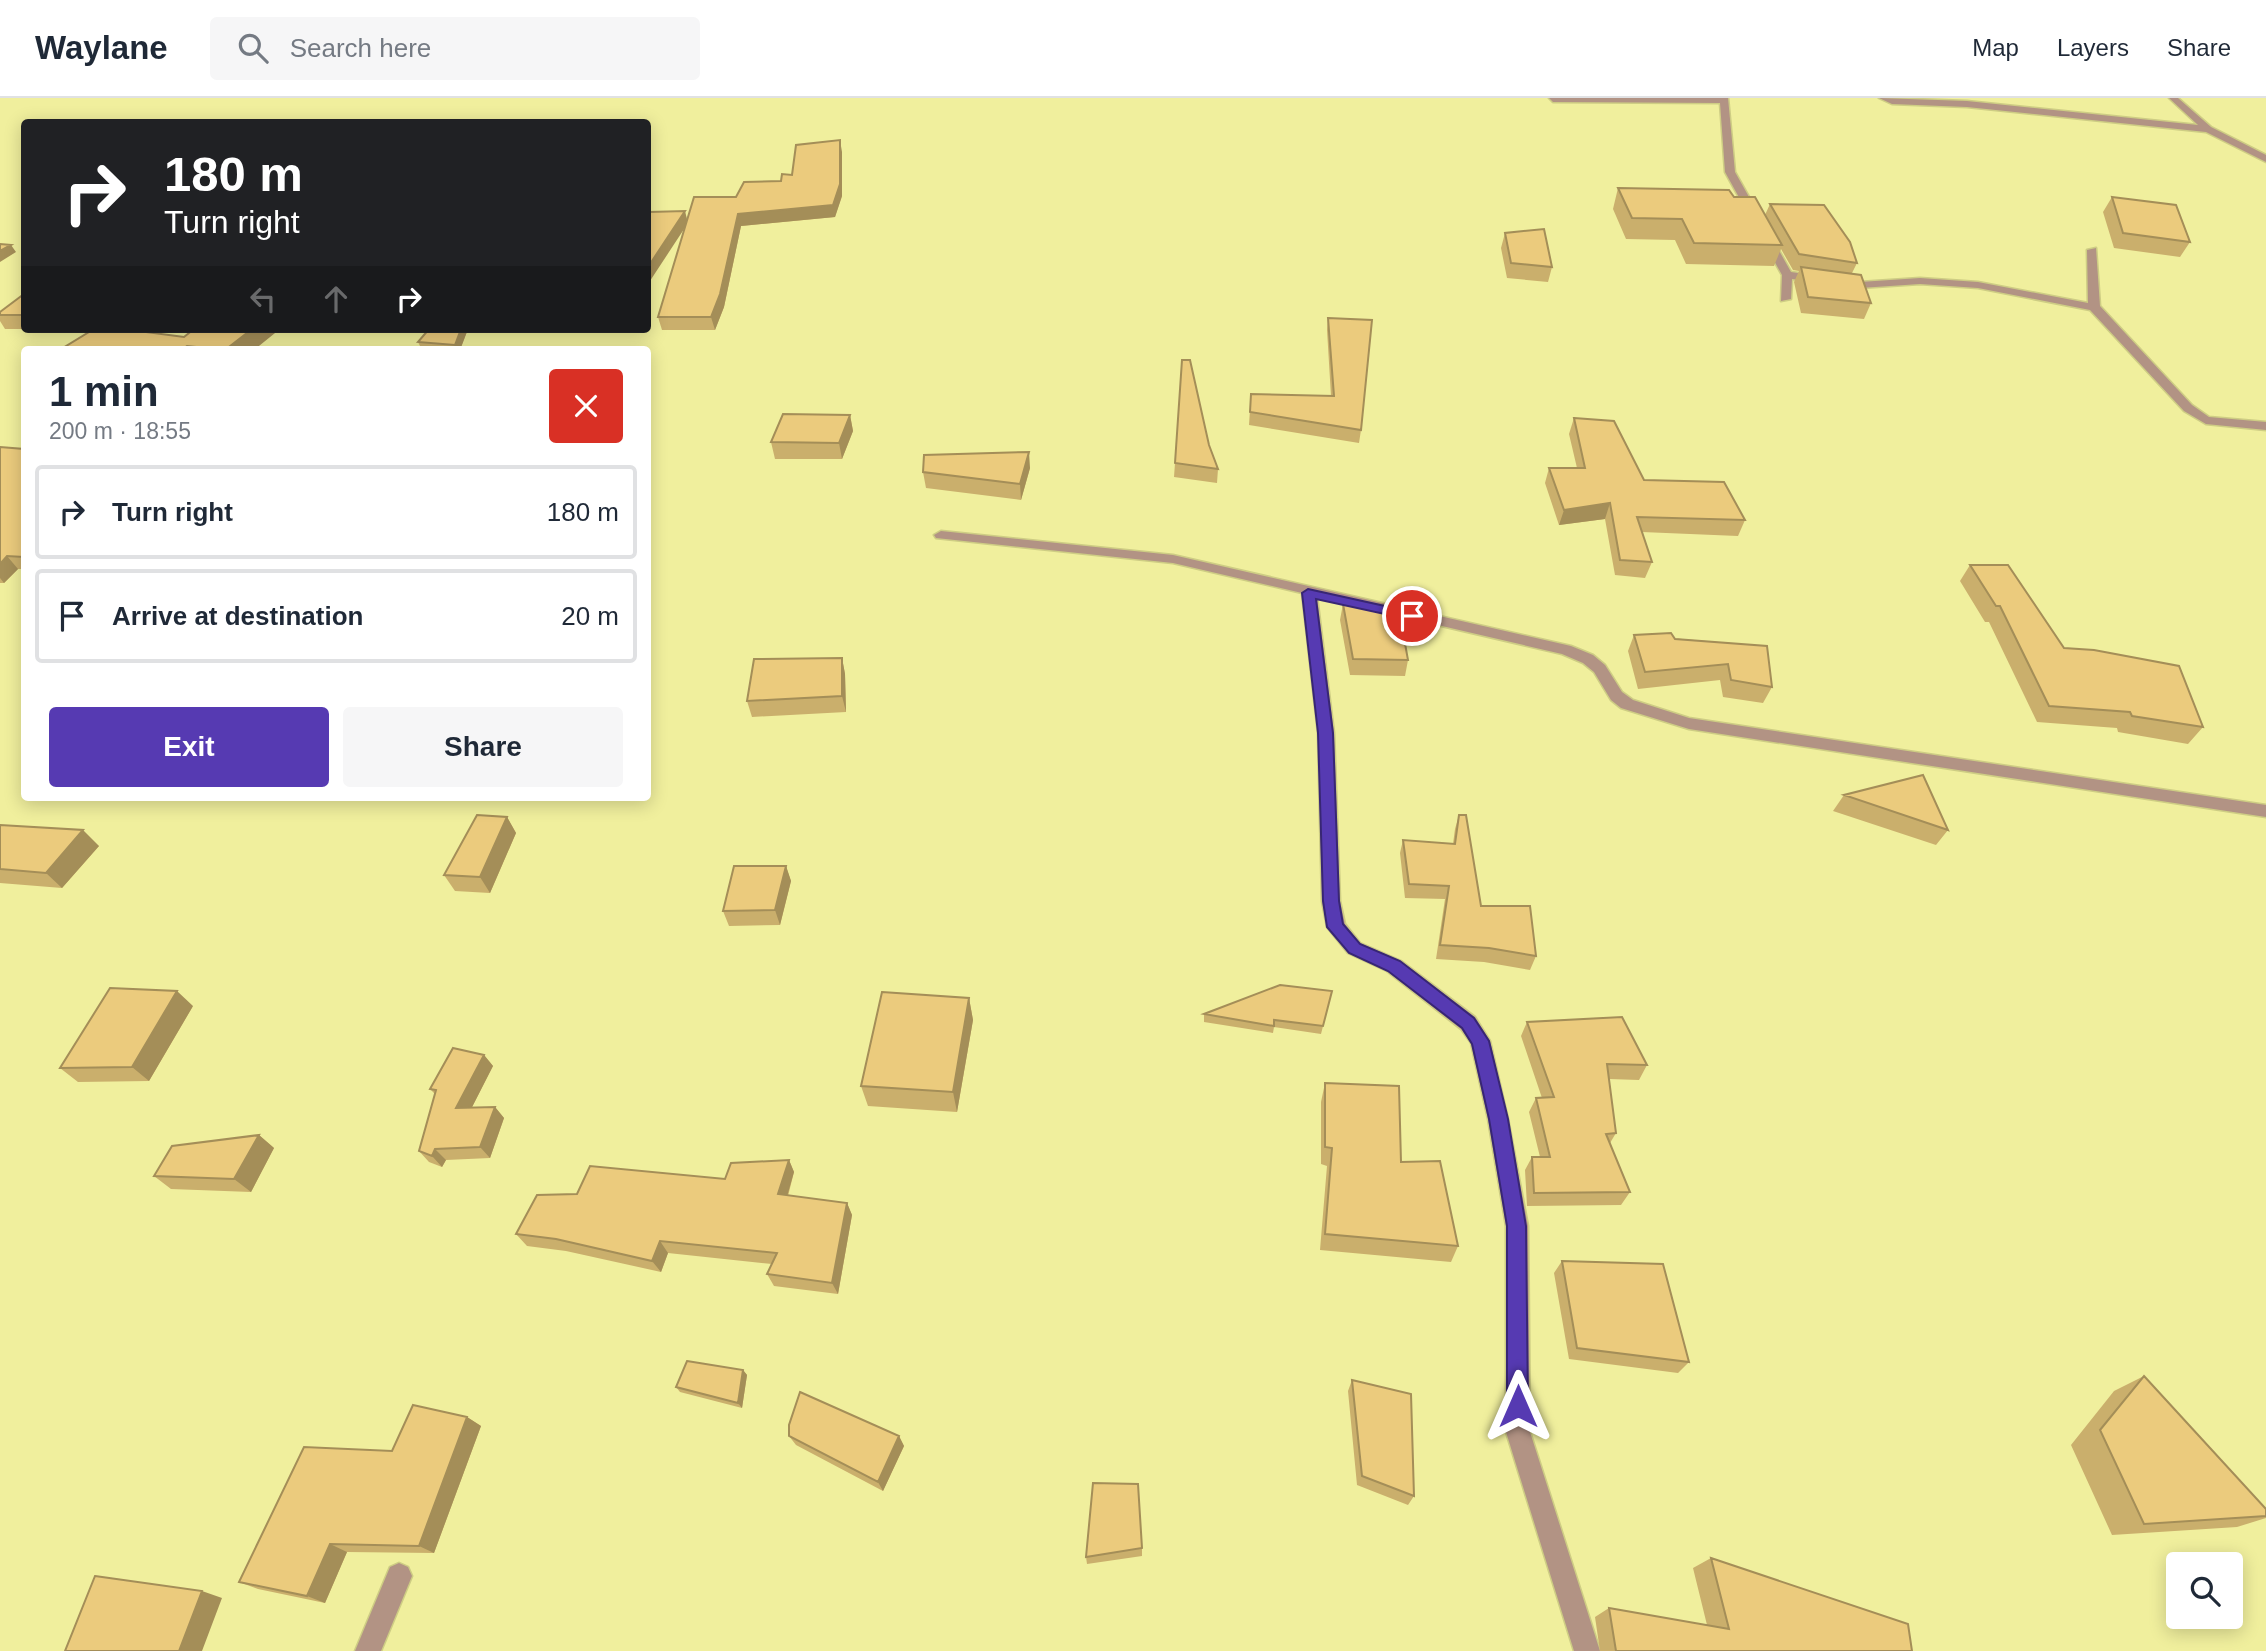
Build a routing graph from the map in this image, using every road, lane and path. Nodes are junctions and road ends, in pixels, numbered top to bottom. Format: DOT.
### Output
graph roads {
  1 [pos="1883,98"];
  2 [pos="2173,98"];
  3 [pos="1553,99"];
  4 [pos="1724,99"];
  5 [pos="2208,129"];
  6 [pos="2266,159"];
  7 [pos="2092,250"];
  8 [pos="1787,275"];
  9 [pos="1784,299"];
  10 [pos="2094,307"];
  11 [pos="2266,426"];
  12 [pos="941,536"];
  13 [pos="1308,593"];
  14 [pos="2266,811"];
  15 [pos="399,1576"];
  16 [pos="368,1651"];
  17 [pos="1587,1651"];
  1 -- 5 [label="street"];
  2 -- 5 [label="street"];
  3 -- 4 [label="street"];
  4 -- 8 [label="street"];
  5 -- 6 [label="street"];
  7 -- 10 [label="street"];
  8 -- 9 [label="street"];
  8 -- 10 [label="street"];
  10 -- 11 [label="street"];
  12 -- 13 [label="street"];
  13 -- 14 [label="street"];
  13 -- 17 [label="street"];
  15 -- 16 [label="street"];
}
